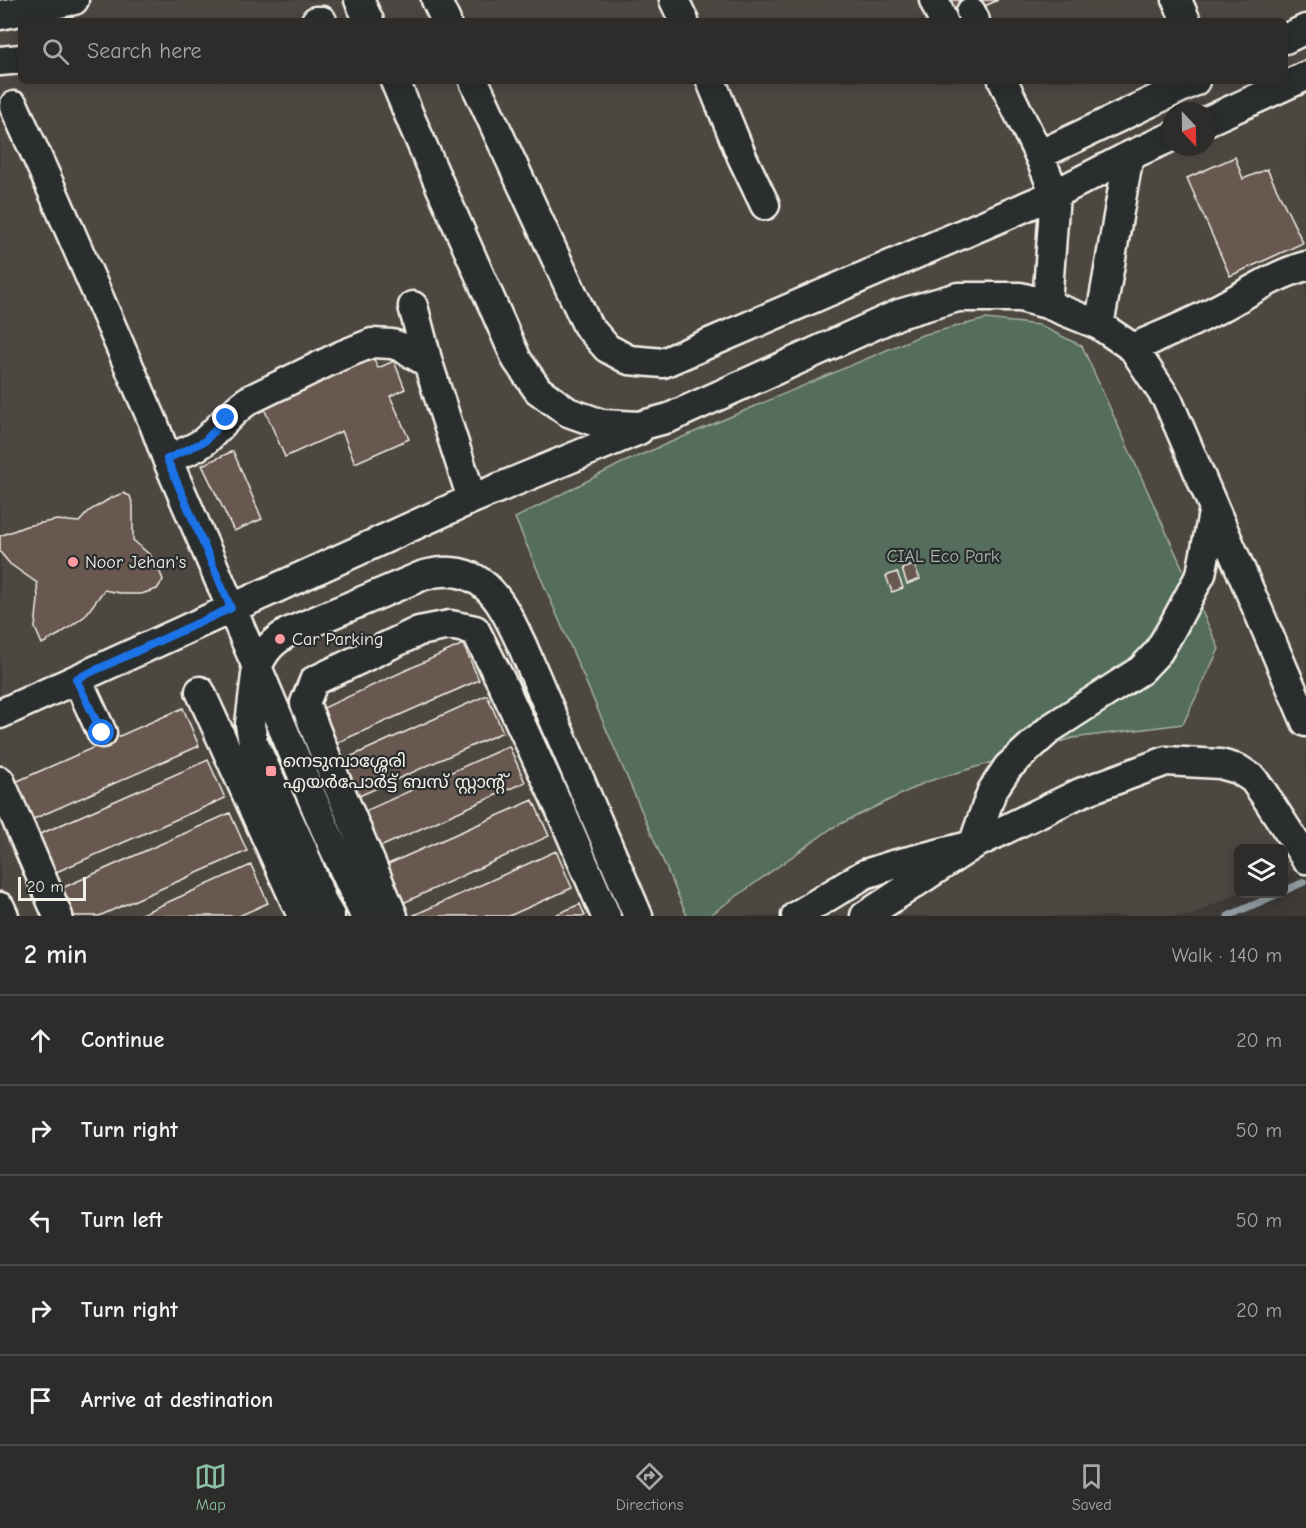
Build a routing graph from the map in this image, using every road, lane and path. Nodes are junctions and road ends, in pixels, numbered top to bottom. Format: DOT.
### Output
graph roads {
  1 [pos="74,0"];
  2 [pos="359,0"];
  3 [pos="436,0"];
  4 [pos="674,0"];
  5 [pos="934,0"];
  6 [pos="1177,0"];
  7 [pos="0,15"];
  8 [pos="368,18"];
  9 [pos="445,18"];
  10 [pos="683,18"];
  11 [pos="942,18"];
  12 [pos="1185,18"];
  13 [pos="1306,29"];
  14 [pos="1288,38"];
  15 [pos="18,59"];
  16 [pos="0,61"];
  17 [pos="1306,76"];
  18 [pos="387,84"];
  19 [pos="396,84"];
  20 [pos="475,84"];
  21 [pos="712,84"];
  22 [pos="1004,84"];
  23 [pos="1189,84"];
  24 [pos="14,106"];
  25 [pos="1216,117"];
  26 [pos="412,122"];
  27 [pos="1162,141"];
  28 [pos="1039,155"];
  29 [pos="1128,156"];
  30 [pos="1055,194"];
  31 [pos="765,205"];
  32 [pos="1306,266"];
  33 [pos="1047,304"];
  34 [pos="413,306"];
  35 [pos="1099,325"];
  36 [pos="1133,348"];
  37 [pos="428,363"];
  38 [pos="669,418"];
  39 [pos="167,459"];
  40 [pos="472,499"];
  41 [pos="1214,508"];
  42 [pos="231,608"];
  43 [pos="475,630"];
  44 [pos="522,645"];
  45 [pos="257,667"];
  46 [pos="76,679"];
  47 [pos="200,691"];
  48 [pos="0,714"];
  49 [pos="1306,722"];
  50 [pos="102,733"];
  51 [pos="0,781"];
  52 [pos="589,799"];
  53 [pos="561,811"];
  54 [pos="973,845"];
  55 [pos="1306,859"];
  56 [pos="0,907"];
  57 [pos="4,916"];
  58 [pos="58,916"];
  59 [pos="302,916"];
  60 [pos="330,916"];
  61 [pos="365,916"];
  62 [pos="393,916"];
  63 [pos="606,916"];
  64 [pos="638,916"];
  65 [pos="796,916"];
  66 [pos="865,916"];
  1 -- 7 [label="street"];
  2 -- 8 [label="street"];
  3 -- 9 [label="street"];
  4 -- 10 [label="street"];
  5 -- 11 [label="street"];
  6 -- 12 [label="street"];
  13 -- 14 [label="street"];
  15 -- 16 [label="street"];
  17 -- 25 [label="street"];
  18 -- 26 [label="street"];
  19 -- 26 [label="street"];
  20 -- 30 [label="street"];
  21 -- 31 [label="street"];
  22 -- 28 [label="street"];
  23 -- 28 [label="street"];
  24 -- 39 [label="street"];
  26 -- 38 [label="street"];
  27 -- 29 [label="street"];
  28 -- 30 [label="street"];
  29 -- 30 [label="street"];
  29 -- 35 [label="street"];
  30 -- 33 [label="street"];
  32 -- 36 [label="street"];
  33 -- 35 [label="street"];
  33 -- 38 [label="street"];
  34 -- 37 [label="street"];
  35 -- 36 [label="street"];
  36 -- 41 [label="street"];
  37 -- 39 [label="street"];
  37 -- 40 [label="street"];
  38 -- 40 [label="street"];
  39 -- 42 [label="street"];
  40 -- 42 [label="street"];
  41 -- 49 [label="street"];
  41 -- 54 [label="street"];
  42 -- 45 [label="street"];
  42 -- 46 [label="street"];
  43 -- 44 [label="street"];
  43 -- 53 [label="street"];
  43 -- 62 [label="street"];
  44 -- 45 [label="street"];
  44 -- 52 [label="street"];
  45 -- 60 [label="street"];
  45 -- 61 [label="street"];
  46 -- 48 [label="street"];
  46 -- 50 [label="street"];
  47 -- 59 [label="street"];
  51 -- 58 [label="street"];
  52 -- 53 [label="street"];
  52 -- 64 [label="street"];
  53 -- 63 [label="street"];
  54 -- 55 [label="street"];
  54 -- 65 [label="street"];
  54 -- 66 [label="street"];
  56 -- 57 [label="street"];
}
